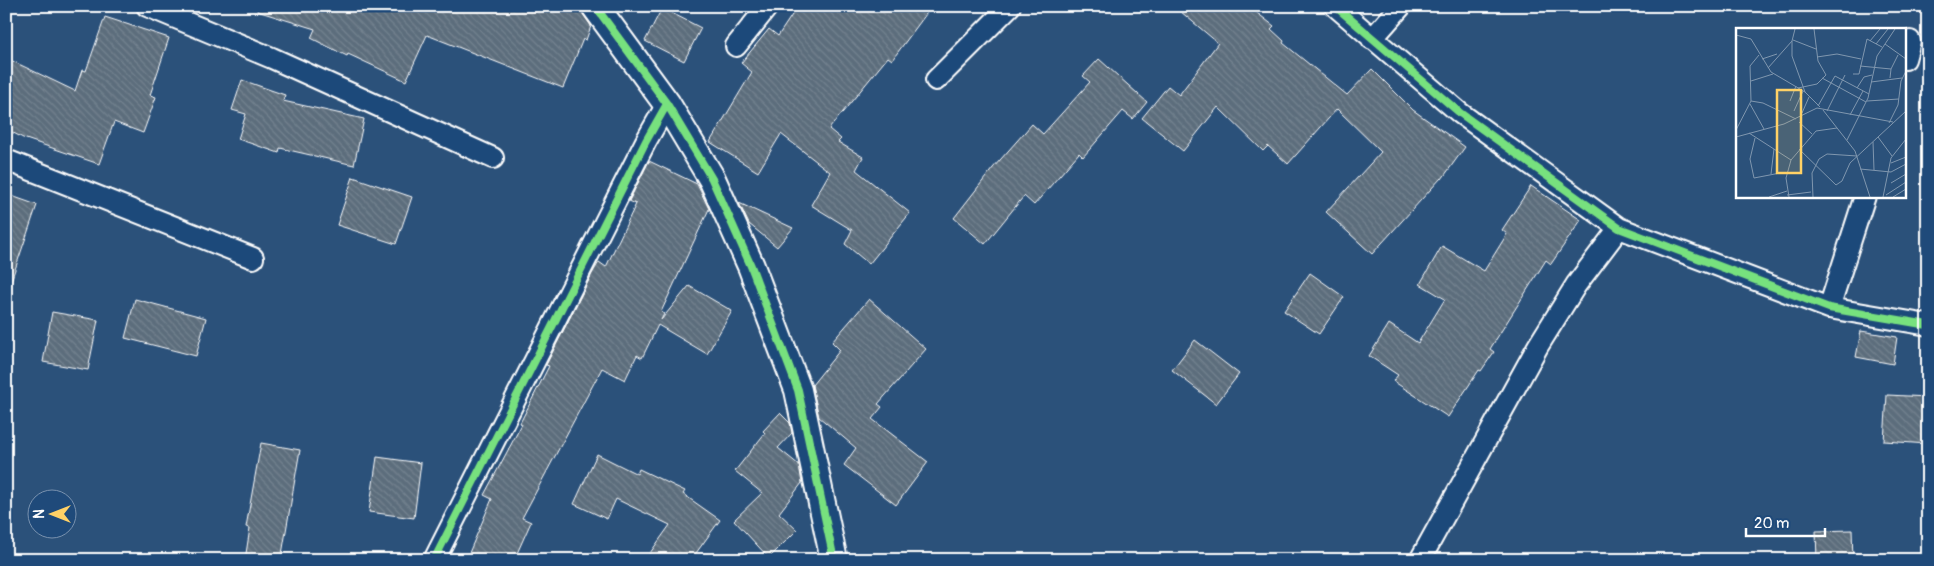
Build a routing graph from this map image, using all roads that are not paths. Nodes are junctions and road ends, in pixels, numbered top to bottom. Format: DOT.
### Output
graph roads {
  1 [pos="148,6"];
  2 [pos="595,6"];
  3 [pos="768,6"];
  4 [pos="1010,6"];
  5 [pos="1335,6"];
  6 [pos="1401,6"];
  7 [pos="1372,39"];
  8 [pos="736,46"];
  9 [pos="936,80"];
  10 [pos="667,104"];
  11 [pos="493,158"];
  12 [pos="6,160"];
  13 [pos="1864,198"];
  14 [pos="1619,228"];
  15 [pos="253,258"];
  16 [pos="1829,308"];
  17 [pos="1928,325"];
  18 [pos="434,560"];
  19 [pos="834,560"];
  20 [pos="1420,560"];
  1 -- 11 [label="street"];
  2 -- 10 [label="street"];
  3 -- 8 [label="street"];
  4 -- 9 [label="street"];
  5 -- 7 [label="street"];
  6 -- 7 [label="street"];
  7 -- 14 [label="street"];
  10 -- 18 [label="street"];
  10 -- 19 [label="street"];
  12 -- 15 [label="street"];
  13 -- 16 [label="street"];
  14 -- 16 [label="street"];
  14 -- 20 [label="street"];
  16 -- 17 [label="street"];
}
